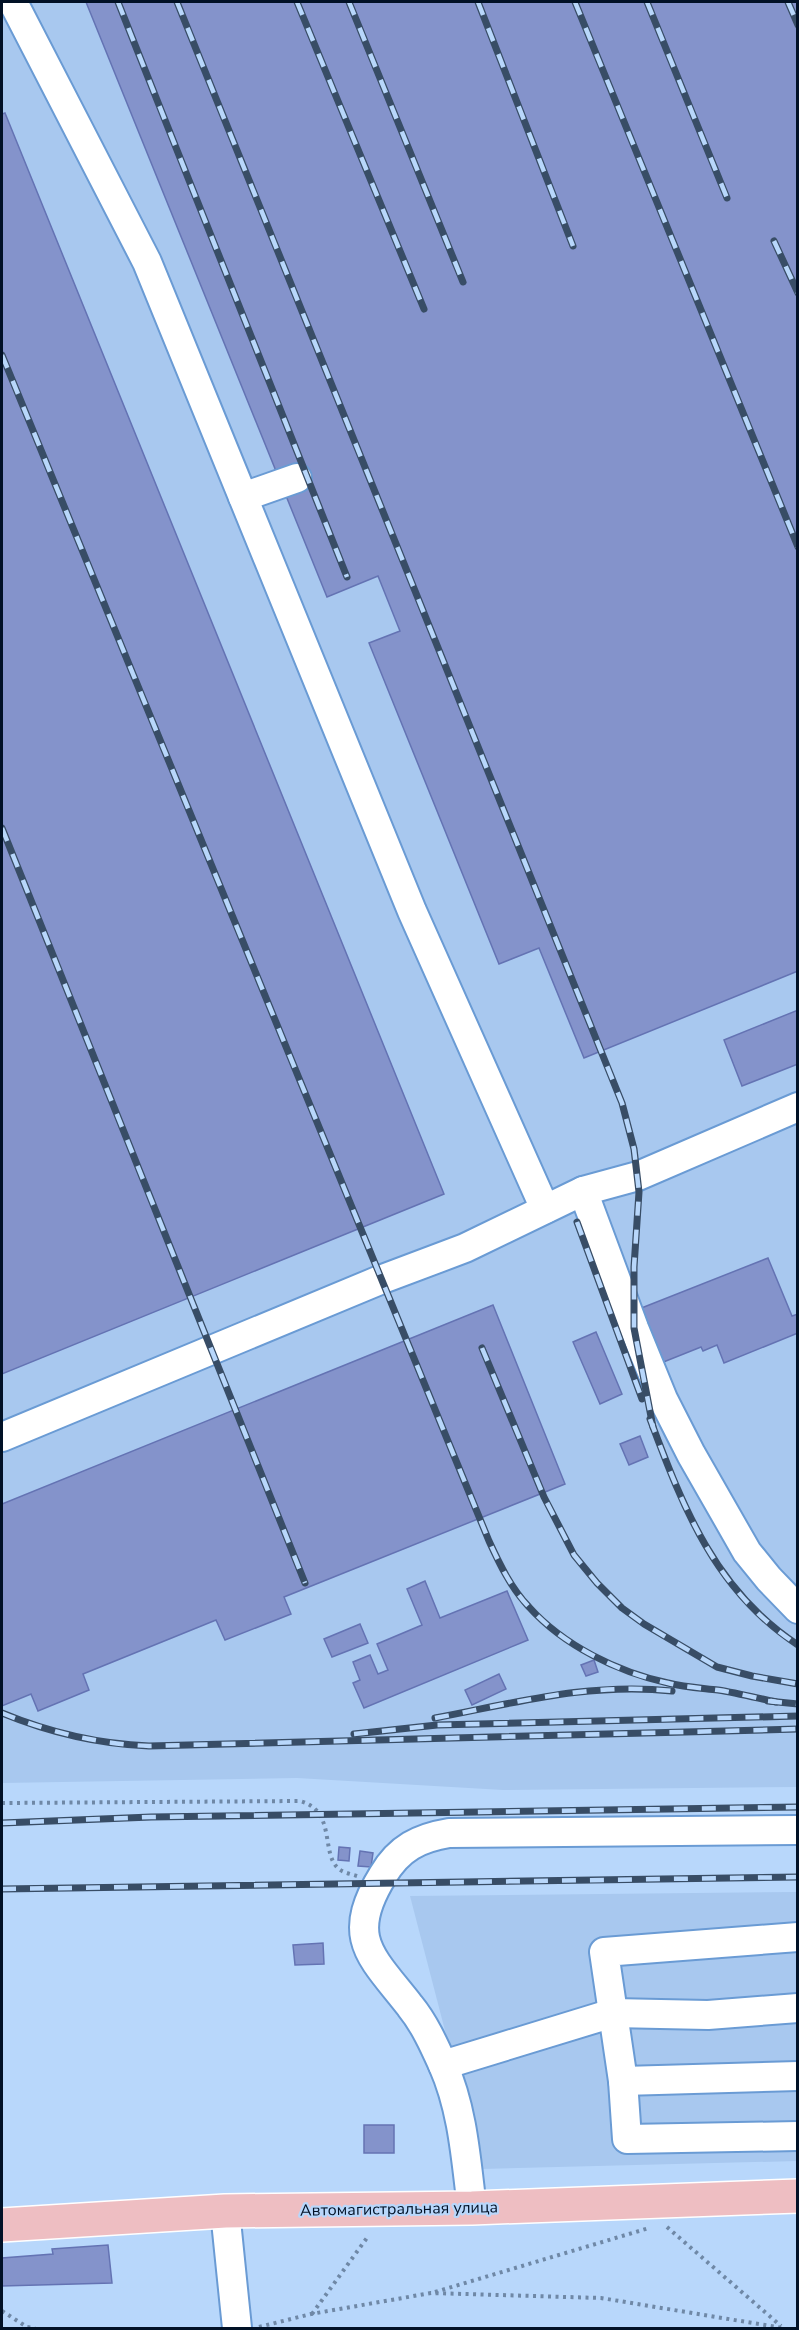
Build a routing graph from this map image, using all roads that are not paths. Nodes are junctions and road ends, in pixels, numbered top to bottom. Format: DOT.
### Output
graph roads {
  1 [pos="13,2"];
  2 [pos="297,478"];
  3 [pos="243,497"];
  4 [pos="798,1107"];
  5 [pos="583,1191"];
  6 [pos="545,1209"];
  7 [pos="2,1437"];
  8 [pos="798,1609"];
  9 [pos="798,1830"];
  10 [pos="798,1937"];
  11 [pos="798,2008"];
  12 [pos="613,2013"];
  13 [pos="443,2065"];
  14 [pos="798,2076"];
  15 [pos="623,2081"];
  16 [pos="798,2136"];
  17 [pos="798,2196"];
  18 [pos="472,2208"];
  19 [pos="225,2211"];
  20 [pos="2,2225"];
  21 [pos="237,2328"];
  1 -- 3 [label="street"];
  2 -- 3 [label="street"];
  3 -- 6 [label="street"];
  4 -- 5 [label="street"];
  5 -- 6 [label="street"];
  5 -- 8 [label="street"];
  6 -- 7 [label="street"];
  9 -- 13 [label="street"];
  10 -- 12 [label="street"];
  11 -- 12 [label="street"];
  12 -- 13 [label="street"];
  12 -- 15 [label="street"];
  13 -- 18 [label="street"];
  14 -- 15 [label="street"];
  15 -- 16 [label="street"];
  17 -- 18 [label="main road, Автомагистральная улица"];
  18 -- 19 [label="main road, Автомагистральная улица"];
  19 -- 20 [label="main road, Автомагистральная улица"];
  19 -- 21 [label="street"];
}
